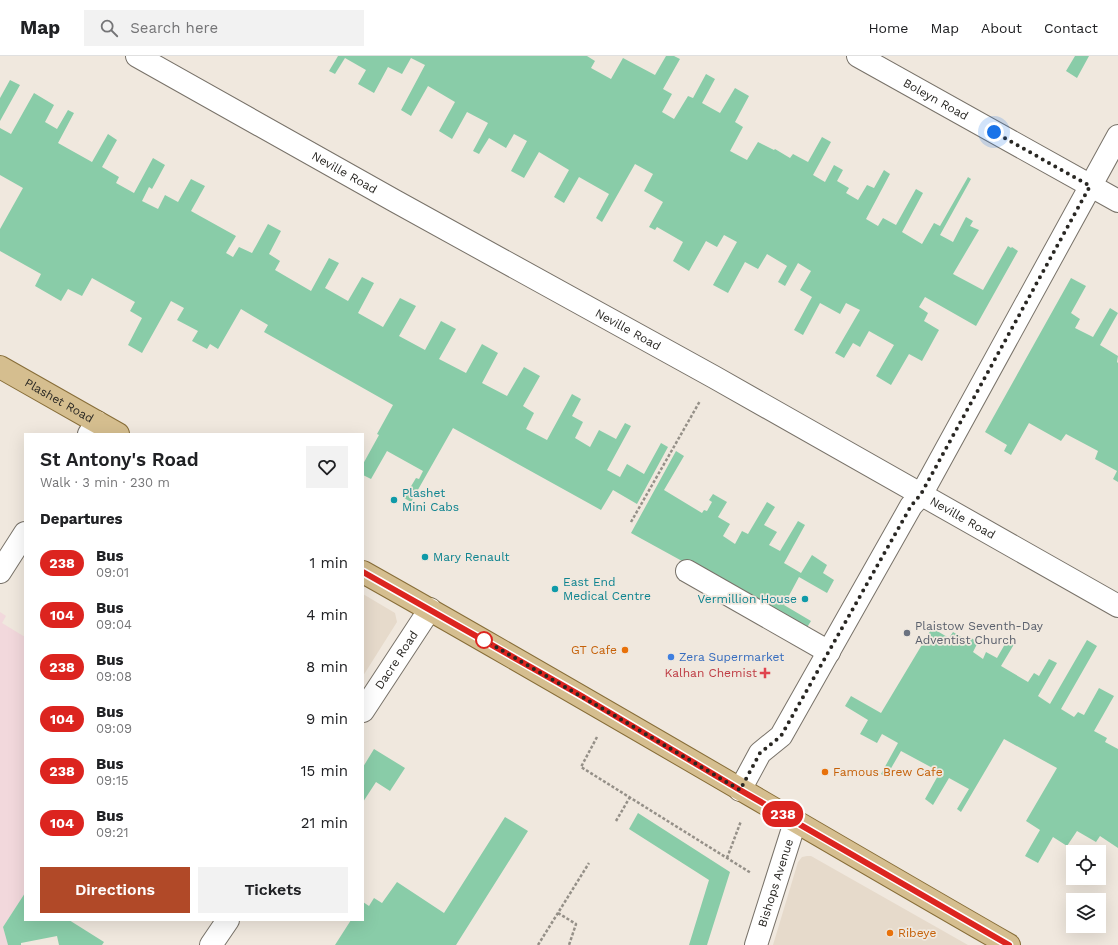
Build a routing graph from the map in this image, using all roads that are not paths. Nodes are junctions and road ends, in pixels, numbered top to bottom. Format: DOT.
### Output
graph roads {
  1 [pos="137,56"];
  2 [pos="858,56"];
  3 [pos="1118,136"];
  4 [pos="1090,186"];
  5 [pos="1118,201"];
  6 [pos="0,367"];
  7 [pos="93,428"];
  8 [pos="114,433"];
  9 [pos="921,494"];
  10 [pos="24,535"];
  11 [pos="12,564"];
  12 [pos="687,572"];
  13 [pos="364,573"];
  14 [pos="1118,606"];
  15 [pos="430,609"];
  16 [pos="829,652"];
  17 [pos="364,709"];
  18 [pos="740,790"];
  19 [pos="795,822"];
  20 [pos="227,921"];
  21 [pos="211,945"];
  22 [pos="756,945"];
  23 [pos="1009,945"];
  1 -- 9 [label="street, Neville Road"];
  2 -- 4 [label="street, Boleyn Road"];
  3 -- 4 [label="street"];
  4 -- 5 [label="street, Boleyn Road"];
  4 -- 9 [label="street"];
  6 -- 7 [label="main road, Plashet Road"];
  7 -- 8 [label="main road, Plashet Road"];
  9 -- 14 [label="street, Neville Road"];
  9 -- 16 [label="street"];
  10 -- 11 [label="street"];
  12 -- 16 [label="street"];
  13 -- 15 [label="main road"];
  15 -- 17 [label="street, Dacre Road"];
  15 -- 18 [label="main road"];
  16 -- 18 [label="street"];
  18 -- 19 [label="main road"];
  19 -- 22 [label="street, Bishops Avenue"];
  19 -- 23 [label="main road"];
  20 -- 21 [label="street"];
}
